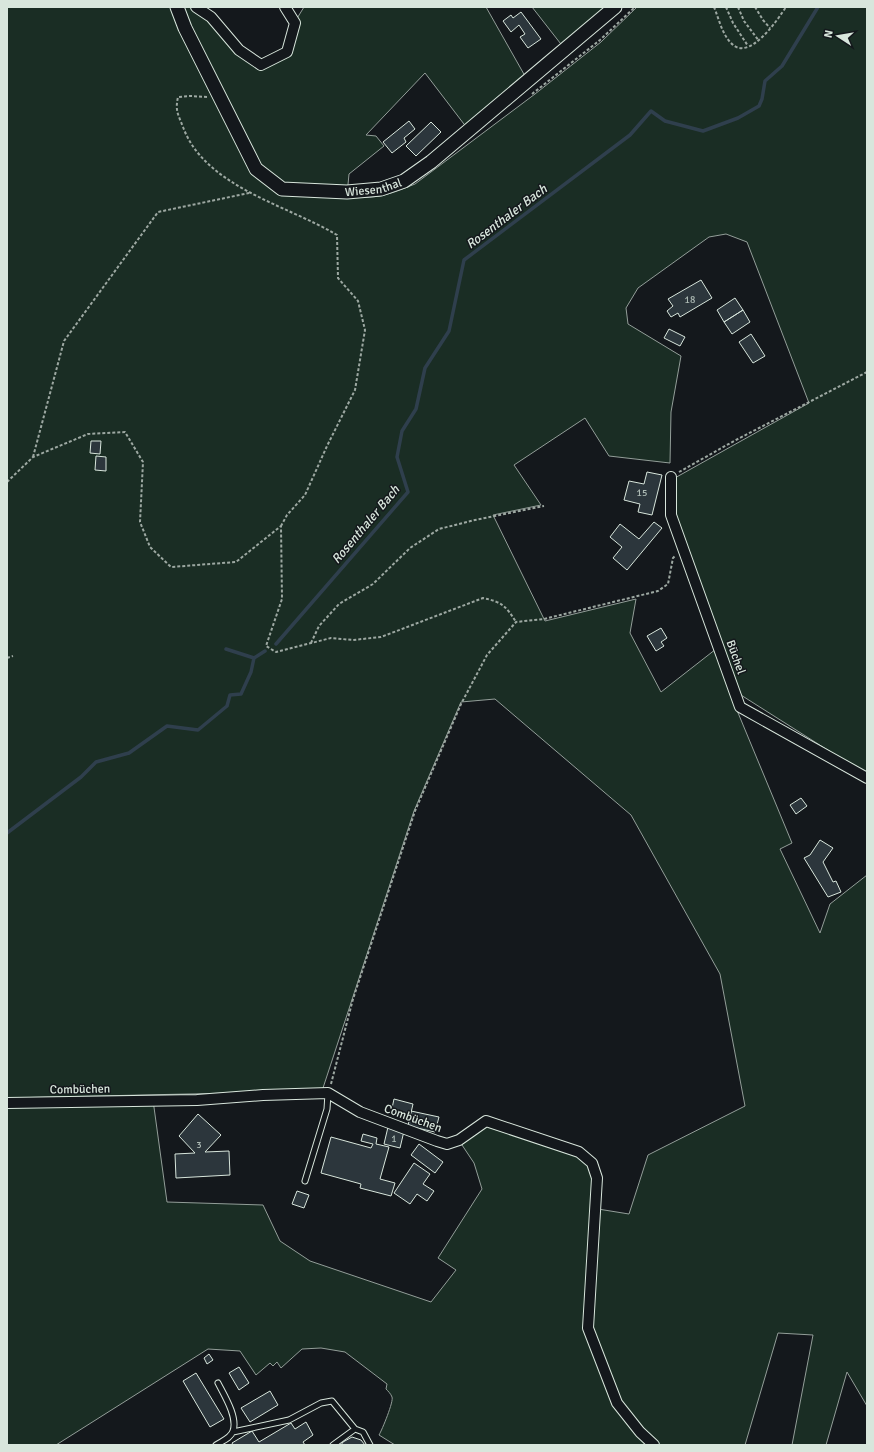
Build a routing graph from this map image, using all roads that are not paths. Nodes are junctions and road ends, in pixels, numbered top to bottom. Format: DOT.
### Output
graph roads {
  1 [pos="177,7"];
  2 [pos="196,7"];
  3 [pos="285,7"];
  4 [pos="615,7"];
  5 [pos="671,477"];
  6 [pos="867,778"];
  7 [pos="328,1093"];
  8 [pos="7,1103"];
  9 [pos="305,1181"];
  10 [pos="218,1383"];
  11 [pos="356,1429"];
  12 [pos="233,1432"];
  13 [pos="216,1445"];
  14 [pos="333,1445"];
  15 [pos="370,1445"];
  16 [pos="654,1445"];
  1 -- 4 [label="street, Wiesenthal"];
  2 -- 3 [label="street"];
  5 -- 6 [label="street, Büchel"];
  7 -- 8 [label="street, Combüchen"];
  7 -- 9 [label="lane"];
  7 -- 16 [label="street, Combüchen"];
  10 -- 12 [label="lane"];
  11 -- 12 [label="lane"];
  11 -- 14 [label="lane"];
  11 -- 15 [label="lane"];
  12 -- 13 [label="lane"];
}
